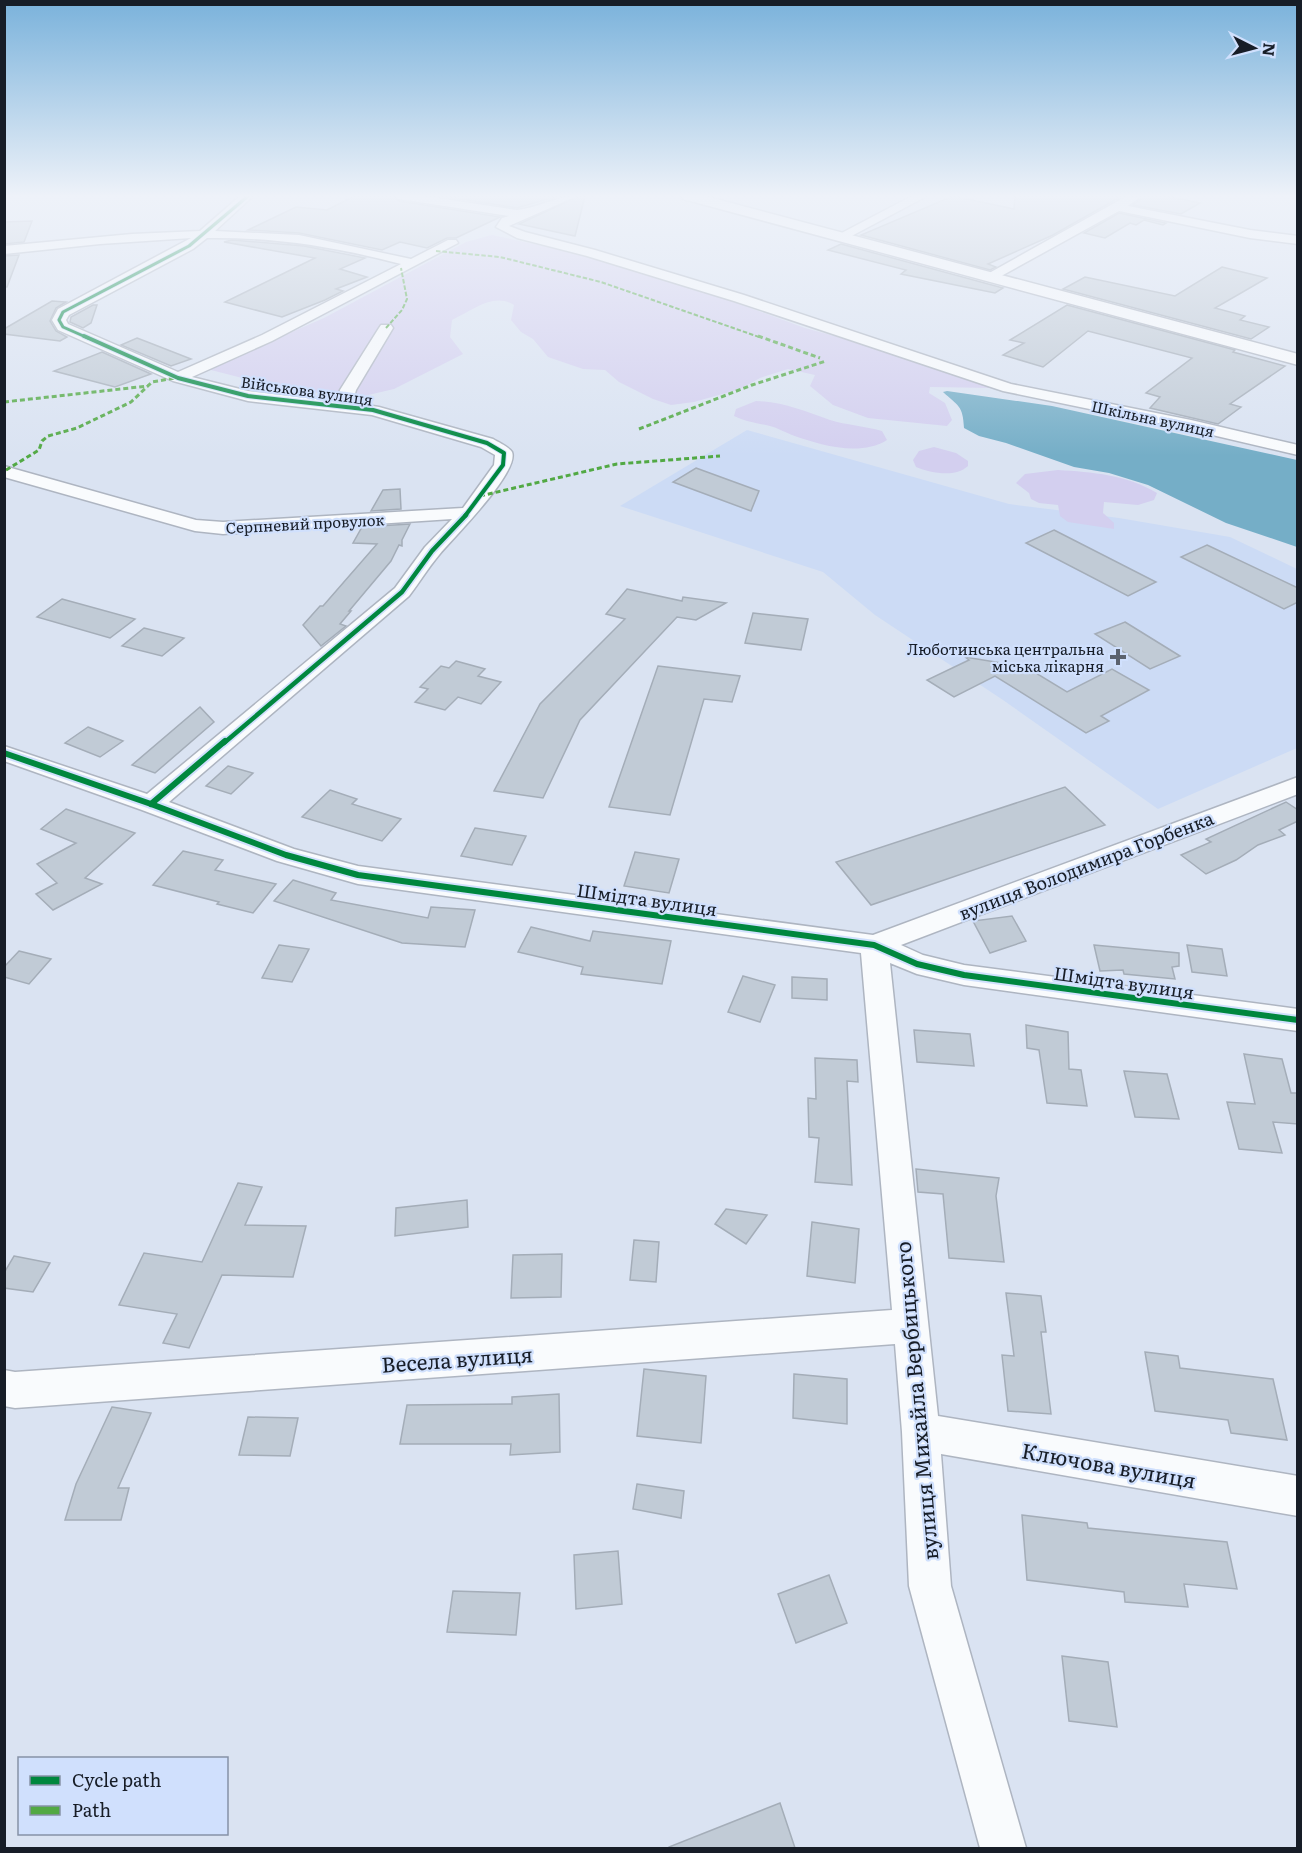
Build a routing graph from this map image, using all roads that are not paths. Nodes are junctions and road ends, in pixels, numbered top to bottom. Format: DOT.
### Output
graph roads {
  1 [pos="119,282"];
  2 [pos="373,282"];
  3 [pos="688,282"];
  4 [pos="1010,282"];
  5 [pos="386,328"];
  6 [pos="1296,358"];
  7 [pos="178,378"];
  8 [pos="354,406"];
  9 [pos="1298,450"];
  10 [pos="5,471"];
  11 [pos="468,513"];
  12 [pos="4,753"];
  13 [pos="1298,785"];
  14 [pos="151,804"];
  15 [pos="874,945"];
  16 [pos="1298,1020"];
  17 [pos="910,1326"];
  18 [pos="8,1395"];
  19 [pos="921,1432"];
  20 [pos="1298,1496"];
  21 [pos="1003,1848"];
  1 -- 7 [label="street, Військова вулиця"];
  2 -- 7 [label="street"];
  3 -- 9 [label="street, Шкільна вулиця"];
  4 -- 6 [label="street"];
  5 -- 8 [label="street"];
  7 -- 8 [label="street, Військова вулиця"];
  8 -- 11 [label="street, Військова вулиця"];
  10 -- 11 [label="street, Серпневий провулок"];
  11 -- 14 [label="street, Військова вулиця"];
  12 -- 14 [label="street, Шмідта вулиця"];
  13 -- 15 [label="street, вулиця Володимира Горбенка"];
  14 -- 15 [label="street, Шмідта вулиця"];
  15 -- 16 [label="street, Шмідта вулиця"];
  15 -- 17 [label="street, вулиця Михайла Вербицького"];
  17 -- 18 [label="street, Весела вулиця"];
  17 -- 19 [label="street, вулиця Михайла Вербицького"];
  19 -- 20 [label="street, Ключова вулиця"];
  19 -- 21 [label="street, вулиця Михайла Вербицького"];
}
